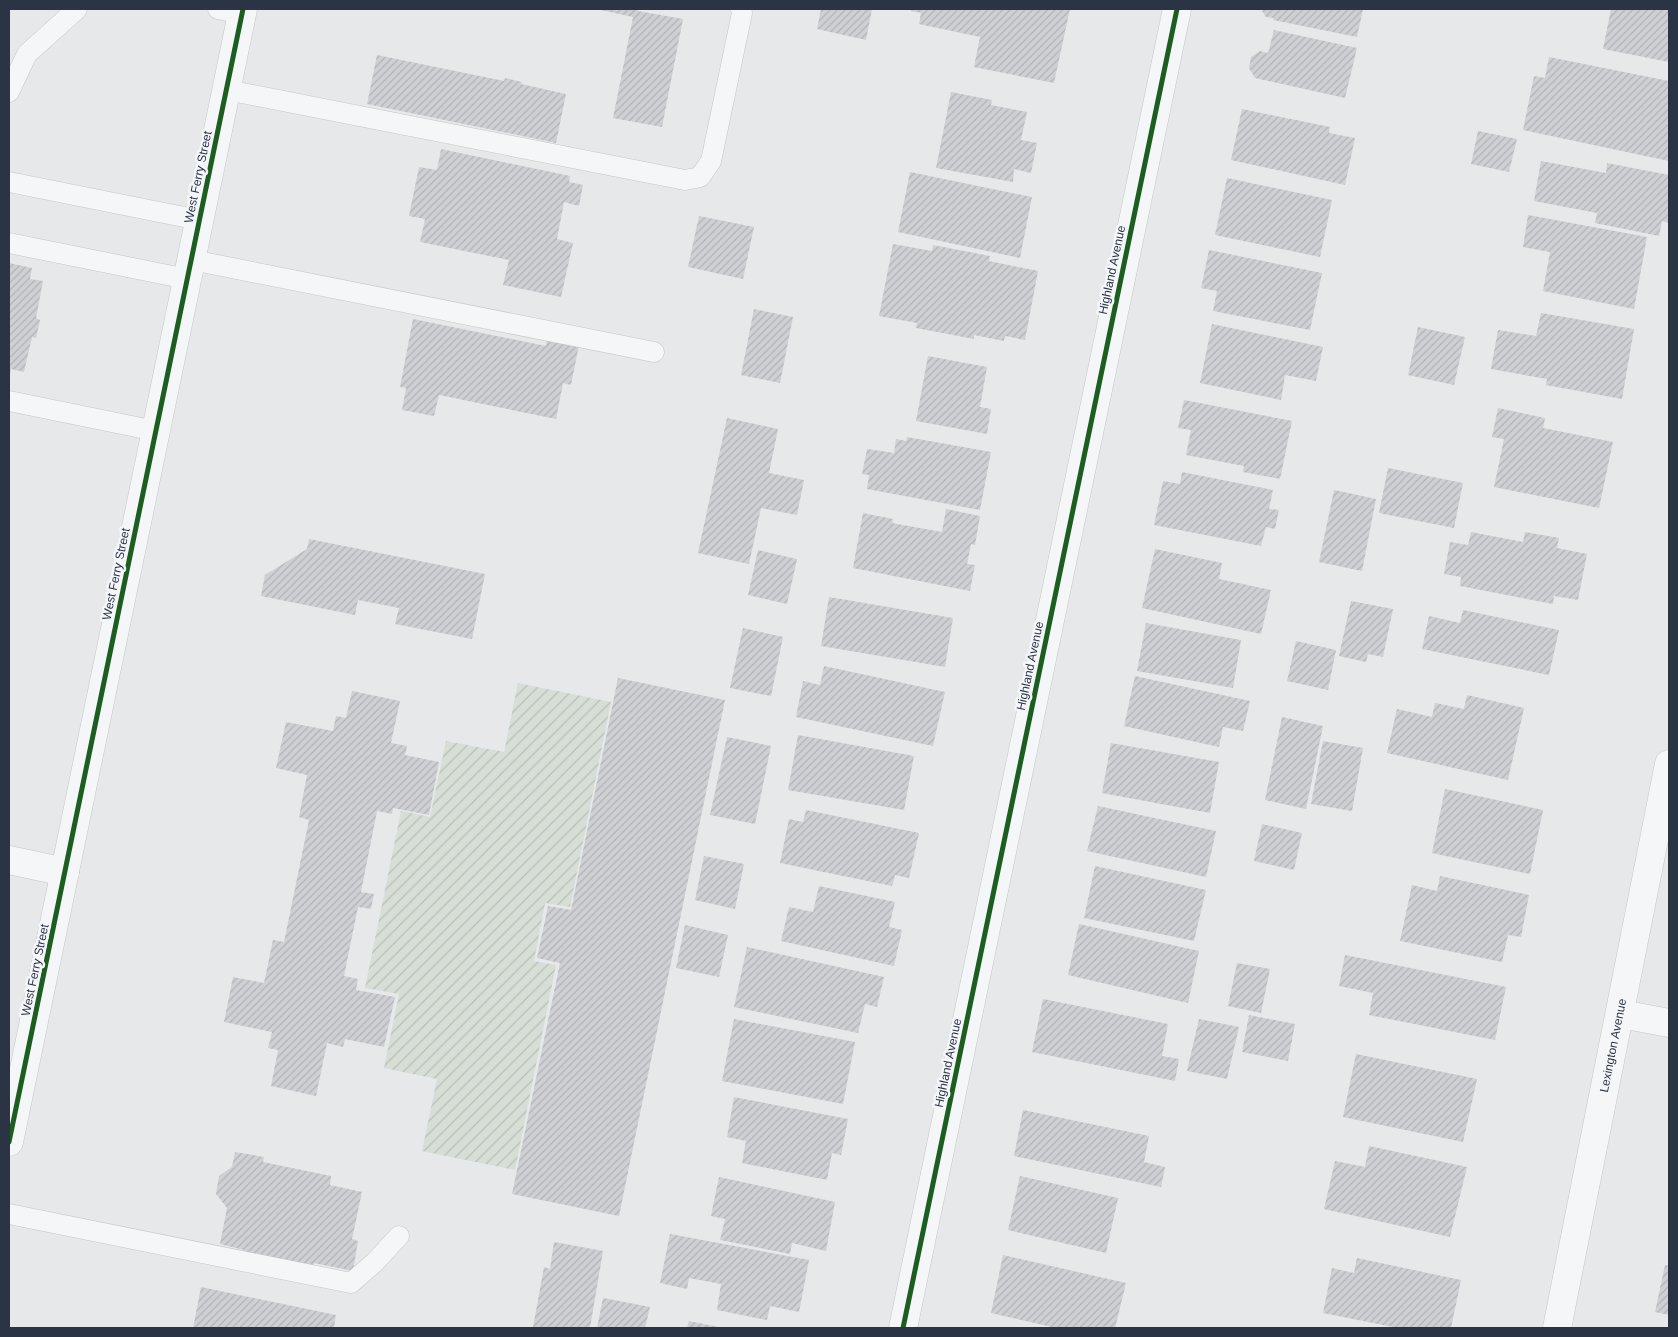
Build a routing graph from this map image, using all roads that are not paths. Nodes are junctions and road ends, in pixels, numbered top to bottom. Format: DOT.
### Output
graph roads {
  1 [pos="77,9"];
  2 [pos="741,9"];
  3 [pos="1177,9"];
  4 [pos="234,11"];
  5 [pos="227,90"];
  6 [pos="9,92"];
  7 [pos="9,182"];
  8 [pos="199,220"];
  9 [pos="9,244"];
  10 [pos="189,269"];
  11 [pos="654,352"];
  12 [pos="9,401"];
  13 [pos="156,430"];
  14 [pos="1669,764"];
  15 [pos="9,860"];
  16 [pos="65,872"];
  17 [pos="1621,1014"];
  18 [pos="1669,1024"];
  19 [pos="9,1142"];
  20 [pos="9,1214"];
  21 [pos="399,1236"];
  22 [pos="903,1328"];
  23 [pos="1557,1328"];
  1 -- 6 [label="lane"];
  2 -- 5 [label="lane"];
  3 -- 22 [label="street, Highland Avenue"];
  4 -- 5 [label="street, West Ferry Street"];
  5 -- 8 [label="street, West Ferry Street"];
  7 -- 8 [label="lane"];
  8 -- 10 [label="street, West Ferry Street"];
  9 -- 10 [label="lane"];
  10 -- 11 [label="lane"];
  10 -- 13 [label="street, West Ferry Street"];
  12 -- 13 [label="lane"];
  13 -- 16 [label="street, West Ferry Street"];
  14 -- 17 [label="street, Lexington Avenue"];
  15 -- 16 [label="street"];
  16 -- 19 [label="street, West Ferry Street"];
  17 -- 18 [label="street"];
  17 -- 23 [label="street, Lexington Avenue"];
  20 -- 21 [label="lane"];
}
